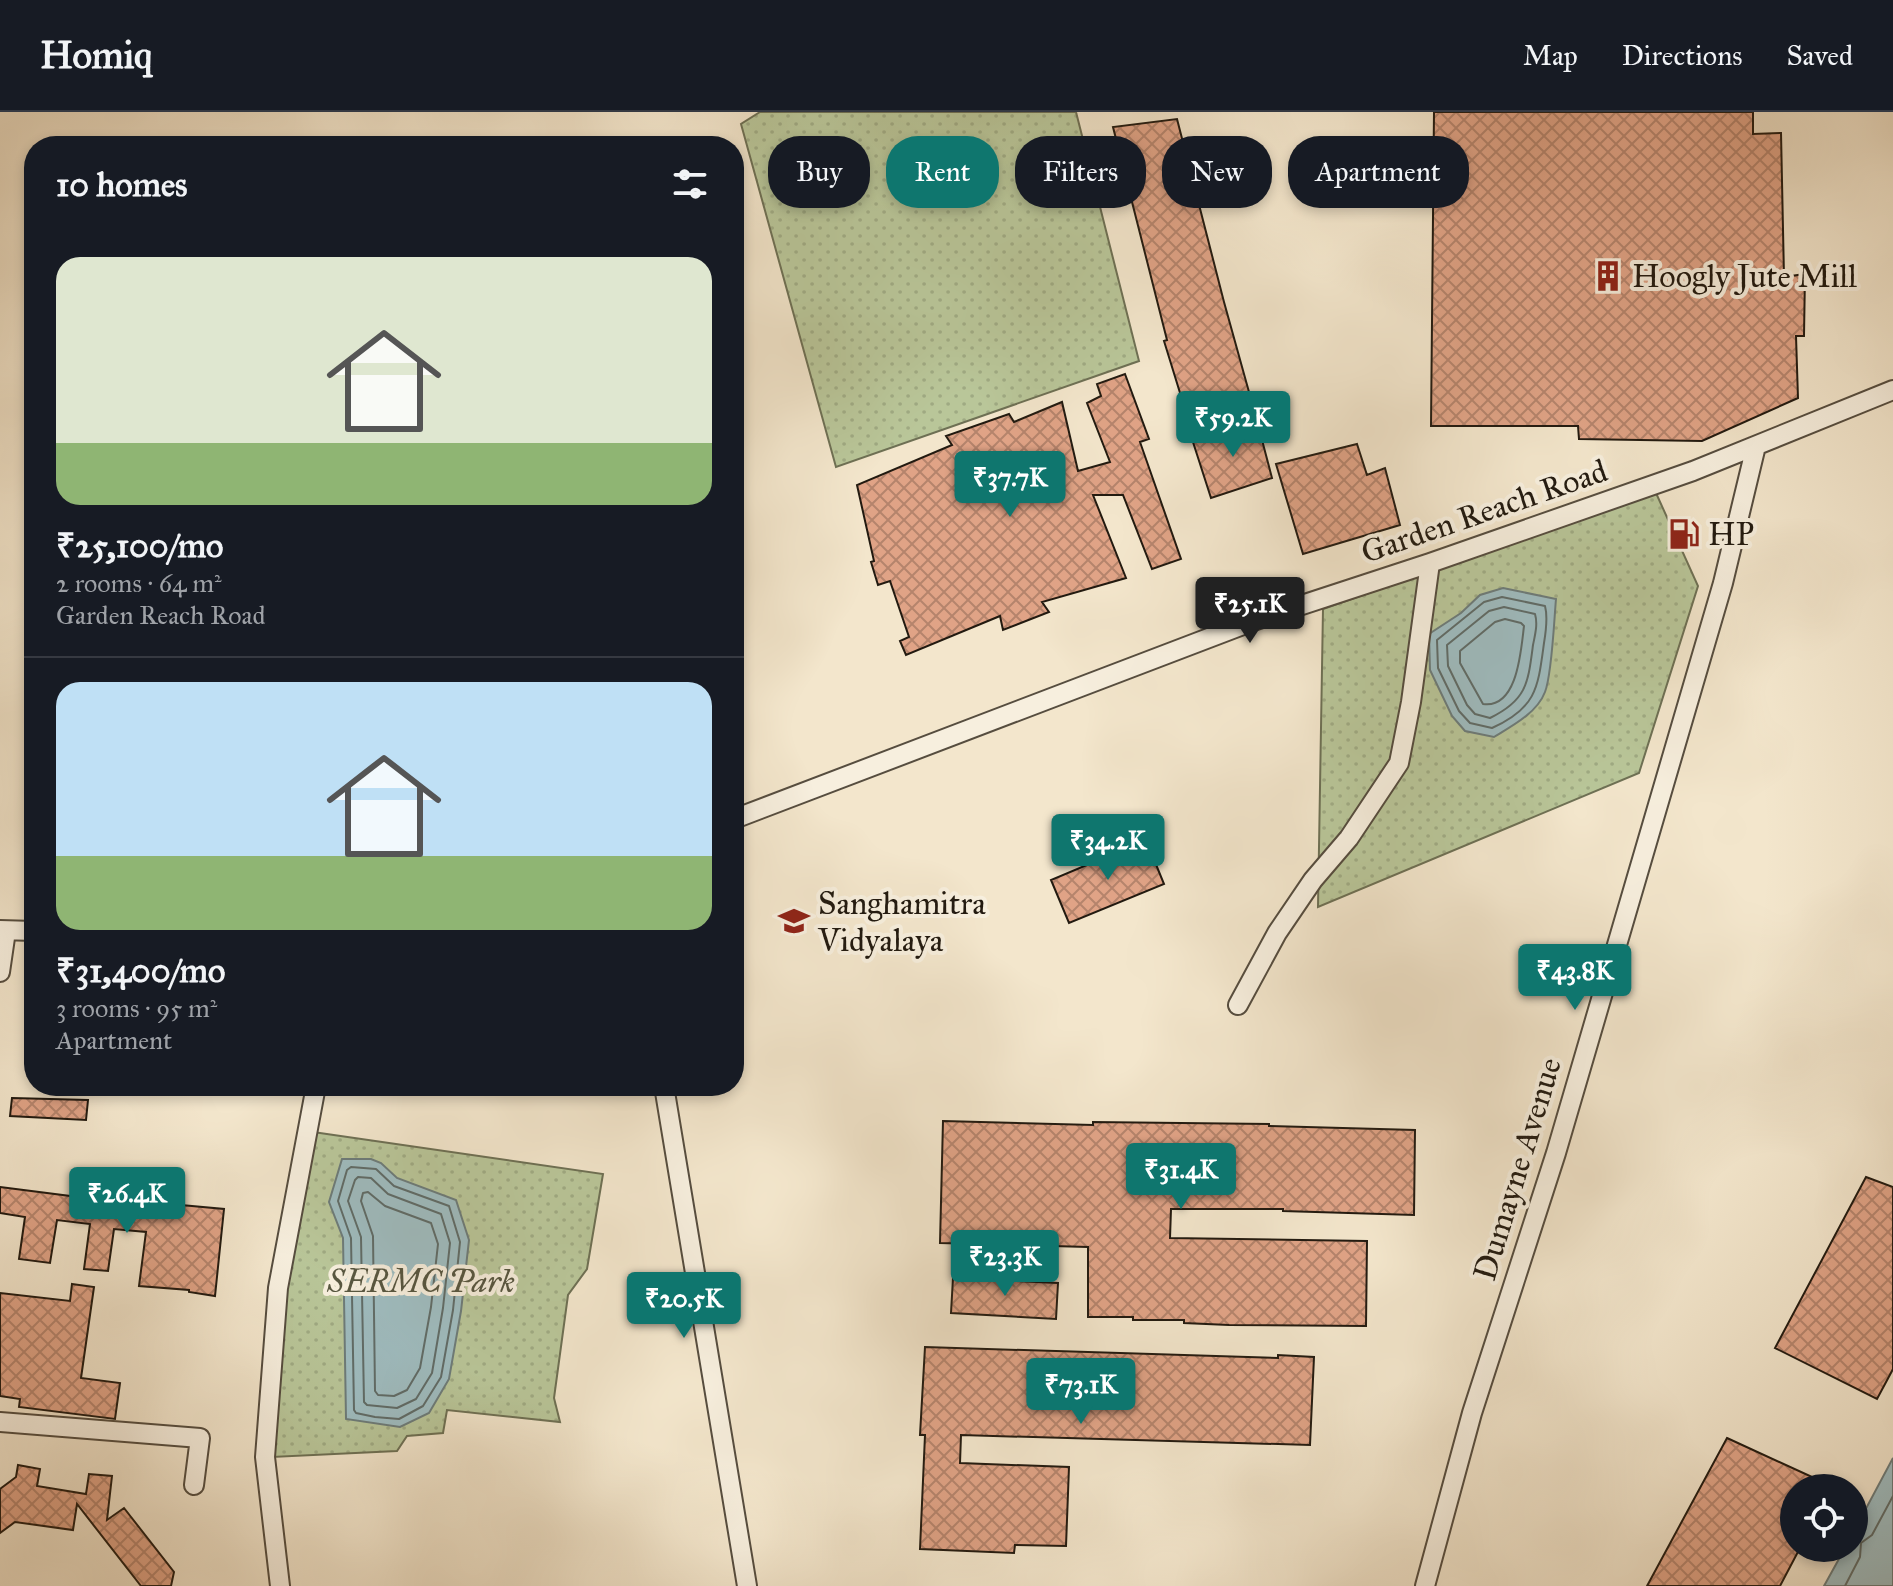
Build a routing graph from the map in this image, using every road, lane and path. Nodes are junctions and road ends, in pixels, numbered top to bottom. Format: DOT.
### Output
graph roads {
  1 [pos="1893,390"];
  2 [pos="1756,446"];
  3 [pos="1430,563"];
  4 [pos="744,815"];
  5 [pos="3,931"];
  6 [pos="24,931"];
  7 [pos="0,972"];
  8 [pos="1238,1005"];
  9 [pos="314,1096"];
  10 [pos="666,1096"];
  11 [pos="0,1422"];
  12 [pos="194,1485"];
  13 [pos="280,1586"];
  14 [pos="747,1586"];
  15 [pos="1425,1586"];
  1 -- 2 [label="street, Garden Reach Road"];
  2 -- 3 [label="street, Garden Reach Road"];
  2 -- 15 [label="street, Dumayne Avenue"];
  3 -- 4 [label="street, Garden Reach Road"];
  3 -- 8 [label="street"];
  5 -- 6 [label="street"];
  5 -- 7 [label="street"];
  9 -- 13 [label="street"];
  10 -- 14 [label="street"];
  11 -- 12 [label="street"];
}
